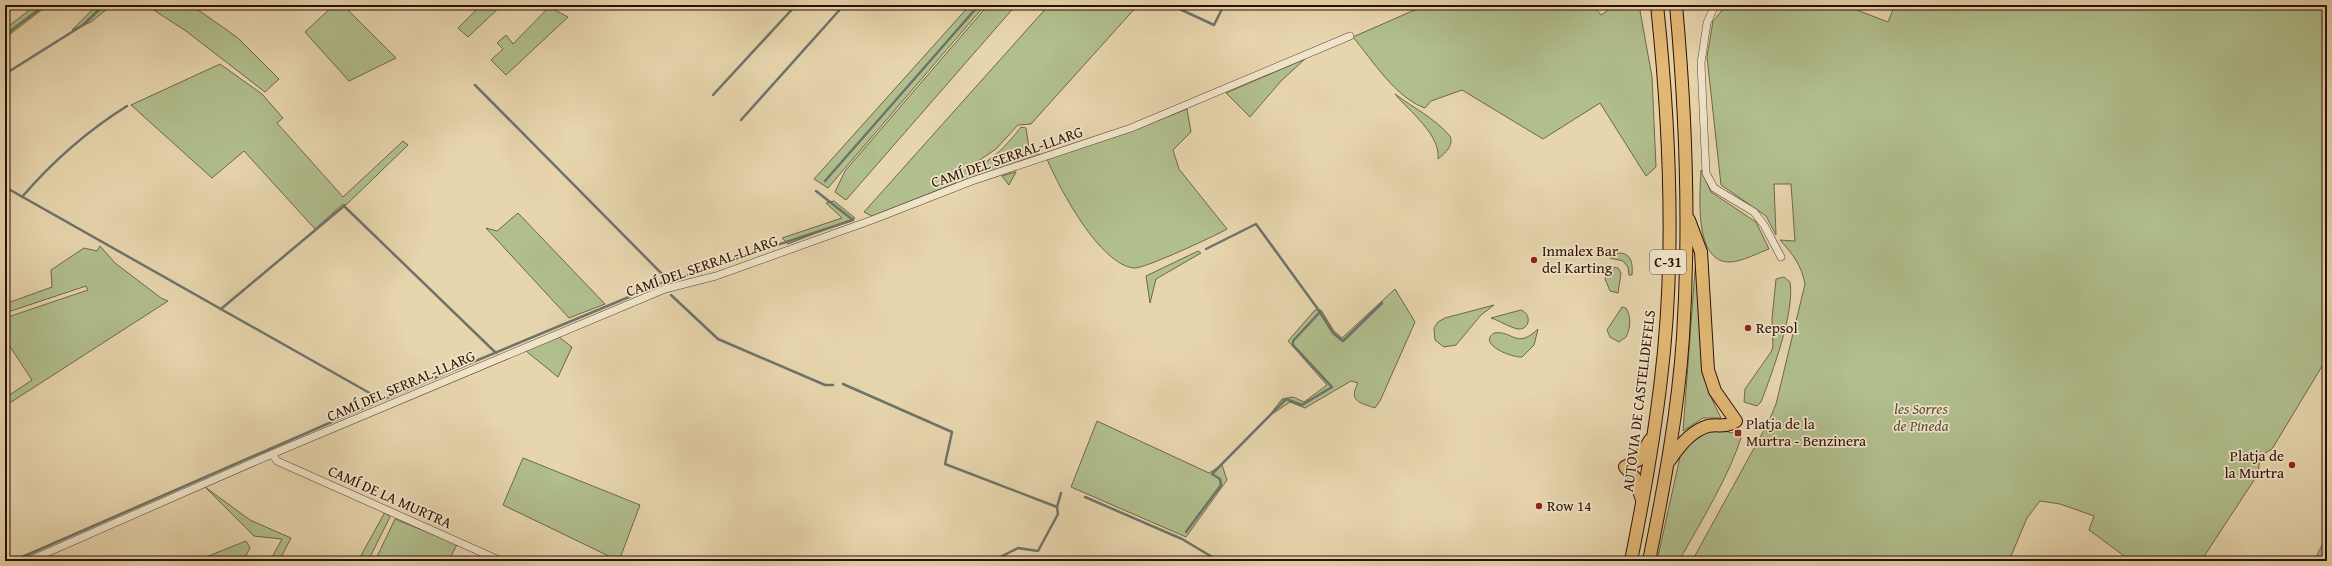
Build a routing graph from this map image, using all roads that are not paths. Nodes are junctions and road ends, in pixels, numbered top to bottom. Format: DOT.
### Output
graph roads {
  1 [pos="1657,5"];
  2 [pos="1676,5"];
  3 [pos="1715,5"];
  4 [pos="1350,36"];
  5 [pos="1687,214"];
  6 [pos="1781,257"];
  7 [pos="1654,431"];
  8 [pos="272,454"];
  9 [pos="1668,462"];
  10 [pos="1643,503"];
  11 [pos="28,561"];
  12 [pos="501,561"];
  13 [pos="1631,561"];
  14 [pos="1649,561"];
  1 -- 7 [label="highway, AUTOVIA DE CASTELLDEFELS / C-31"];
  2 -- 5 [label="highway, C-31"];
  3 -- 6 [label="street"];
  4 -- 8 [label="street, CAMÍ DEL SERRAL-LLARG"];
  5 -- 9 [label="highway, C-31"];
  5 -- 9 [label="highway"];
  7 -- 10 [label="highway, AUTOVIA DE CASTELLDEFELS / C-31"];
  7 -- 10 [label="highway"];
  8 -- 11 [label="street, CAMÍ DEL SERRAL-LLARG"];
  8 -- 12 [label="street, CAMÍ DE LA MURTRA"];
  9 -- 14 [label="highway, C-31"];
  10 -- 13 [label="highway, AUTOVIA DE CASTELLDEFELS / C-31"];
}
